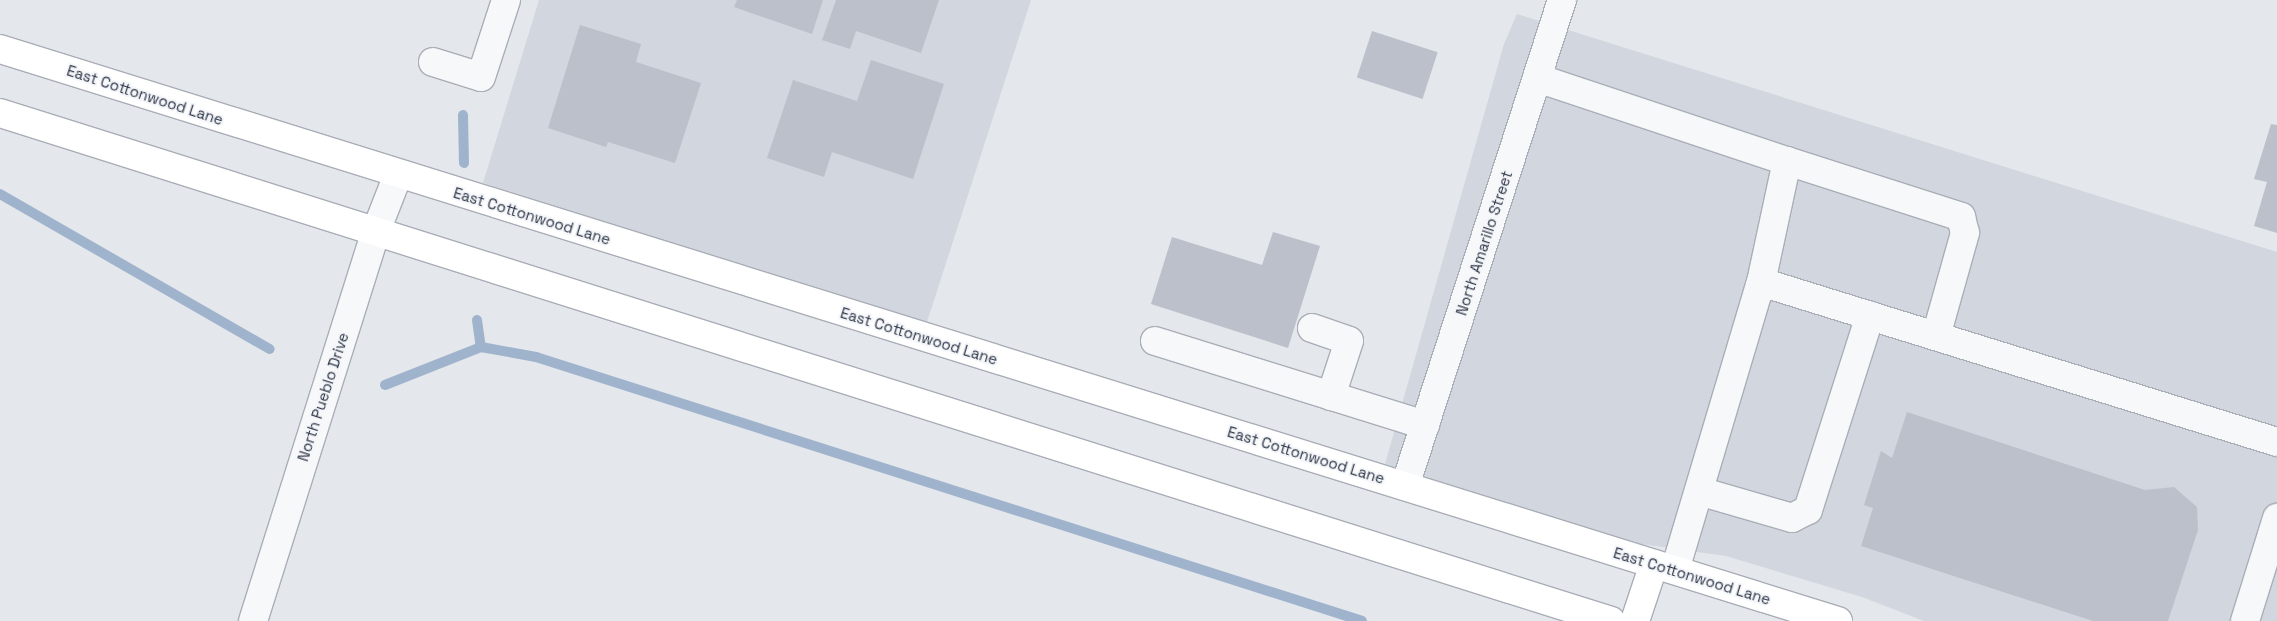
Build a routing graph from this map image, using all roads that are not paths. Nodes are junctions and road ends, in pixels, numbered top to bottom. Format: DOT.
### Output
graph roads {
  1 [pos="506,0"];
  2 [pos="1562,0"];
  3 [pos="0,49"];
  4 [pos="433,62"];
  5 [pos="1537,78"];
  6 [pos="0,113"];
  7 [pos="1787,161"];
  8 [pos="398,175"];
  9 [pos="376,231"];
  10 [pos="1761,282"];
  11 [pos="1870,316"];
  12 [pos="1312,328"];
  13 [pos="1936,336"];
  14 [pos="1155,340"];
  15 [pos="1331,396"];
  16 [pos="1425,425"];
  17 [pos="2277,442"];
  18 [pos="1405,486"];
  19 [pos="1699,491"];
  20 [pos="2277,518"];
  21 [pos="1665,567"];
  22 [pos="252,621"];
  23 [pos="1610,621"];
  24 [pos="1635,621"];
  25 [pos="1838,621"];
  26 [pos="2245,621"];
  1 -- 4 [label="street"];
  2 -- 5 [label="street, North Amarillo Street"];
  3 -- 8 [label="main road, East Cottonwood Lane"];
  5 -- 7 [label="street"];
  5 -- 16 [label="street, North Amarillo Street"];
  6 -- 9 [label="main road"];
  7 -- 10 [label="street"];
  7 -- 13 [label="street"];
  8 -- 9 [label="street, North Pueblo Drive"];
  8 -- 18 [label="main road, East Cottonwood Lane"];
  9 -- 22 [label="street, North Pueblo Drive"];
  9 -- 23 [label="main road"];
  10 -- 11 [label="street"];
  10 -- 19 [label="street"];
  11 -- 13 [label="street"];
  11 -- 19 [label="street"];
  12 -- 15 [label="street"];
  13 -- 17 [label="street"];
  14 -- 15 [label="street"];
  15 -- 16 [label="street"];
  16 -- 18 [label="street, North Amarillo Street"];
  18 -- 21 [label="main road, East Cottonwood Lane"];
  19 -- 21 [label="street"];
  20 -- 26 [label="street"];
  21 -- 24 [label="main road"];
  21 -- 25 [label="main road, East Cottonwood Lane"];
}
